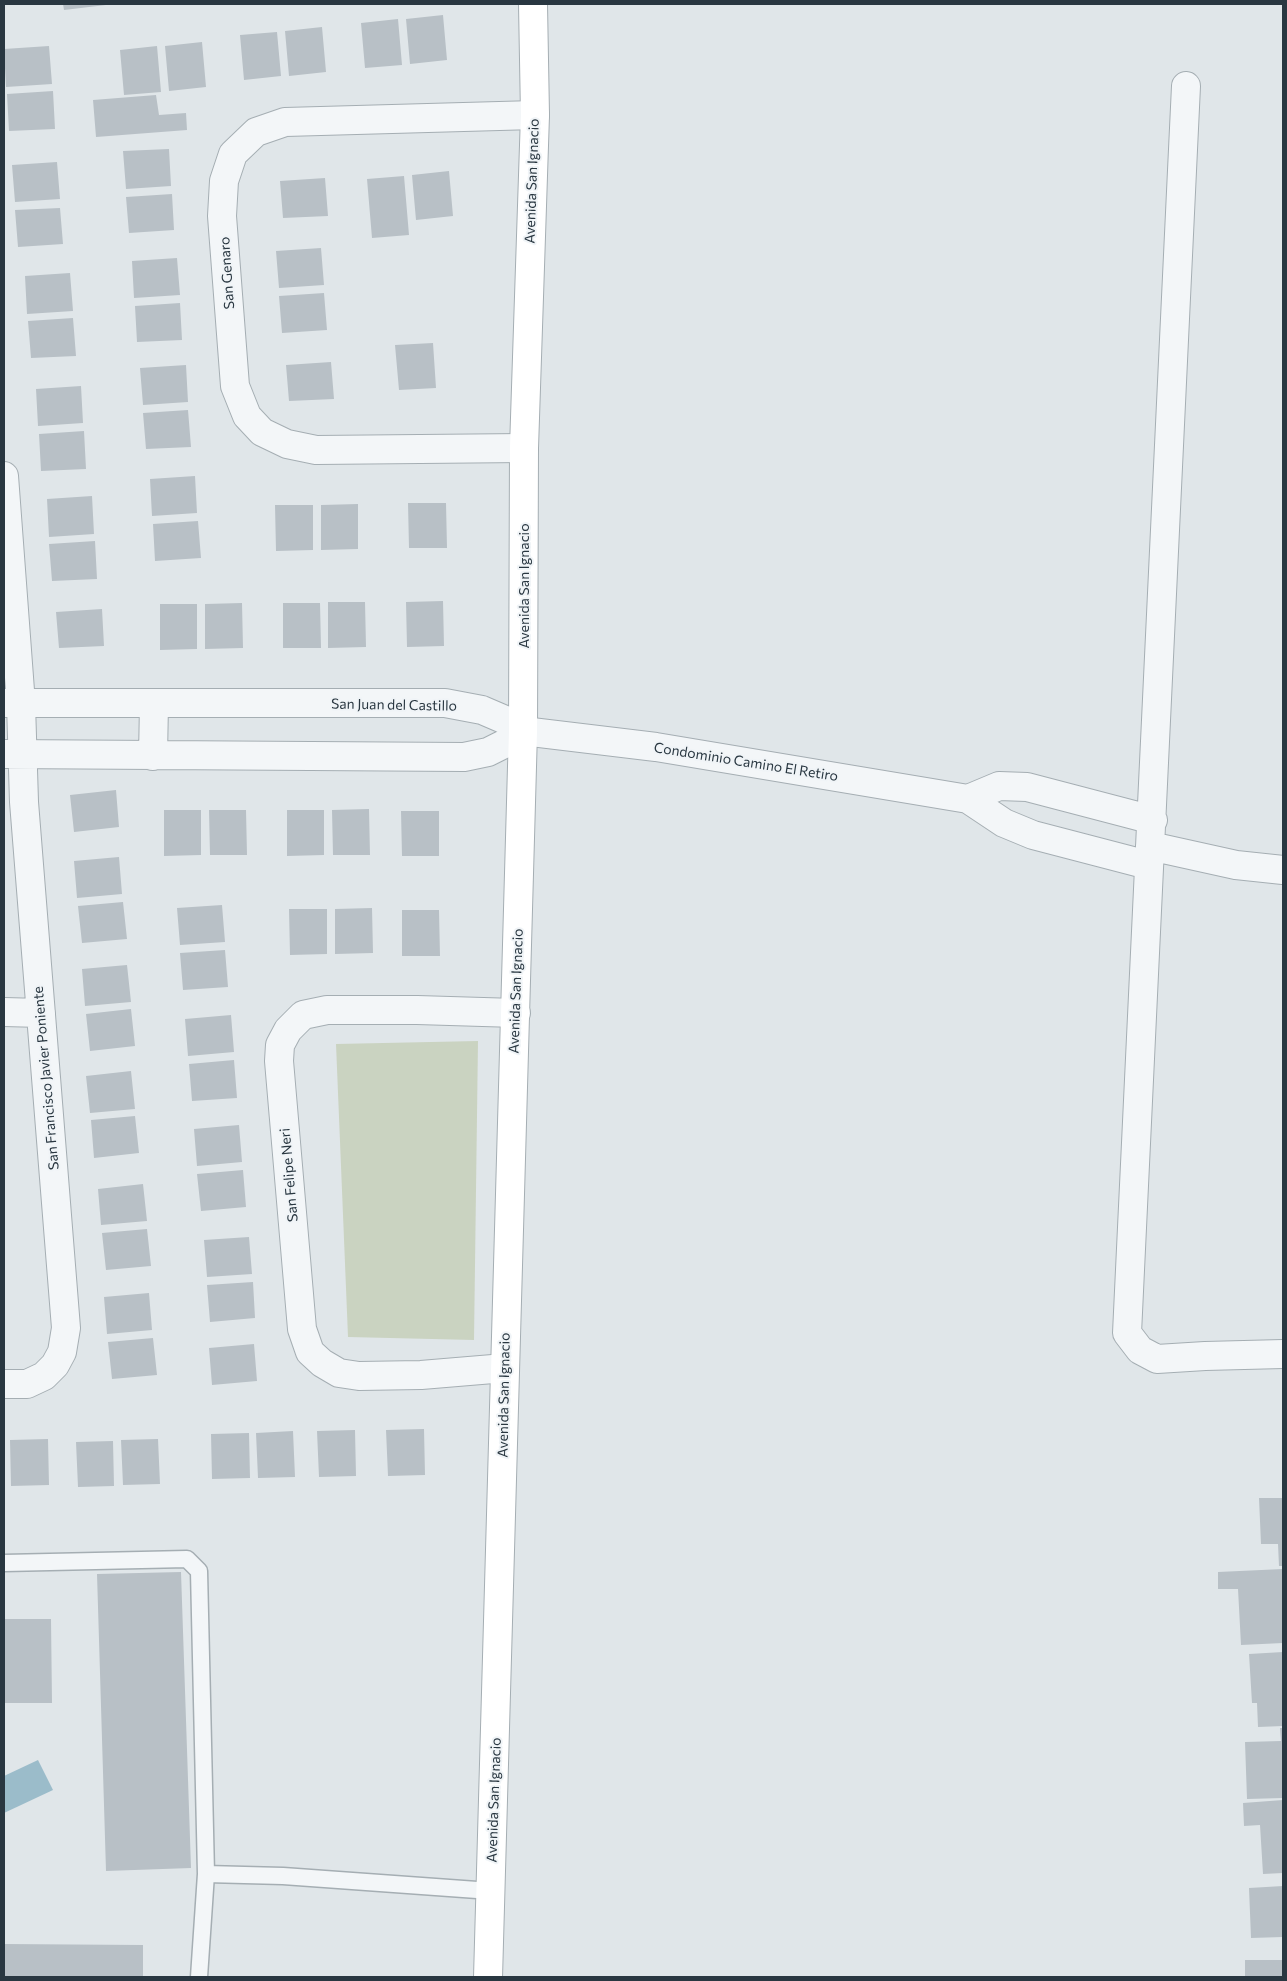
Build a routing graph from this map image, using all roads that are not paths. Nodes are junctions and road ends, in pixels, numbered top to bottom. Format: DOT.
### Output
graph roads {
  1 [pos="533,4"];
  2 [pos="1186,86"];
  3 [pos="534,115"];
  4 [pos="524,448"];
  5 [pos="4,476"];
  6 [pos="12,704"];
  7 [pos="154,704"];
  8 [pos="523,731"];
  9 [pos="13,754"];
  10 [pos="153,756"];
  11 [pos="968,799"];
  12 [pos="1150,844"];
  13 [pos="1283,870"];
  14 [pos="4,1012"];
  15 [pos="41,1013"];
  16 [pos="516,1013"];
  17 [pos="1283,1354"];
  18 [pos="505,1368"];
  19 [pos="15,1384"];
  20 [pos="4,1562"];
  21 [pos="206,1874"];
  22 [pos="491,1891"];
  23 [pos="199,1977"];
  24 [pos="488,1977"];
  1 -- 3 [label="main road, Avenida San Ignacio"];
  2 -- 12 [label="street"];
  3 -- 4 [label="main road, Avenida San Ignacio"];
  3 -- 4 [label="street, San Genaro"];
  4 -- 8 [label="main road, Avenida San Ignacio"];
  5 -- 6 [label="street, San Francisco Javier Poniente"];
  6 -- 7 [label="street, San Juan del Castillo"];
  6 -- 9 [label="street, San Francisco Javier Poniente"];
  7 -- 8 [label="street, San Juan del Castillo"];
  7 -- 10 [label="street"];
  8 -- 10 [label="street"];
  8 -- 11 [label="street, Condominio Camino El Retiro"];
  8 -- 16 [label="main road, Avenida San Ignacio"];
  9 -- 10 [label="street"];
  9 -- 15 [label="street, San Francisco Javier Poniente"];
  11 -- 12 [label="street, Condominio Camino El Retiro"];
  11 -- 12 [label="street"];
  12 -- 13 [label="street"];
  12 -- 17 [label="street"];
  14 -- 15 [label="street"];
  15 -- 19 [label="street, San Francisco Javier Poniente"];
  16 -- 18 [label="main road, Avenida San Ignacio"];
  16 -- 18 [label="street, San Felipe Neri"];
  18 -- 22 [label="main road, Avenida San Ignacio"];
  20 -- 21 [label="lane"];
  21 -- 22 [label="lane"];
  21 -- 23 [label="lane"];
  22 -- 24 [label="main road, Avenida San Ignacio"];
}
